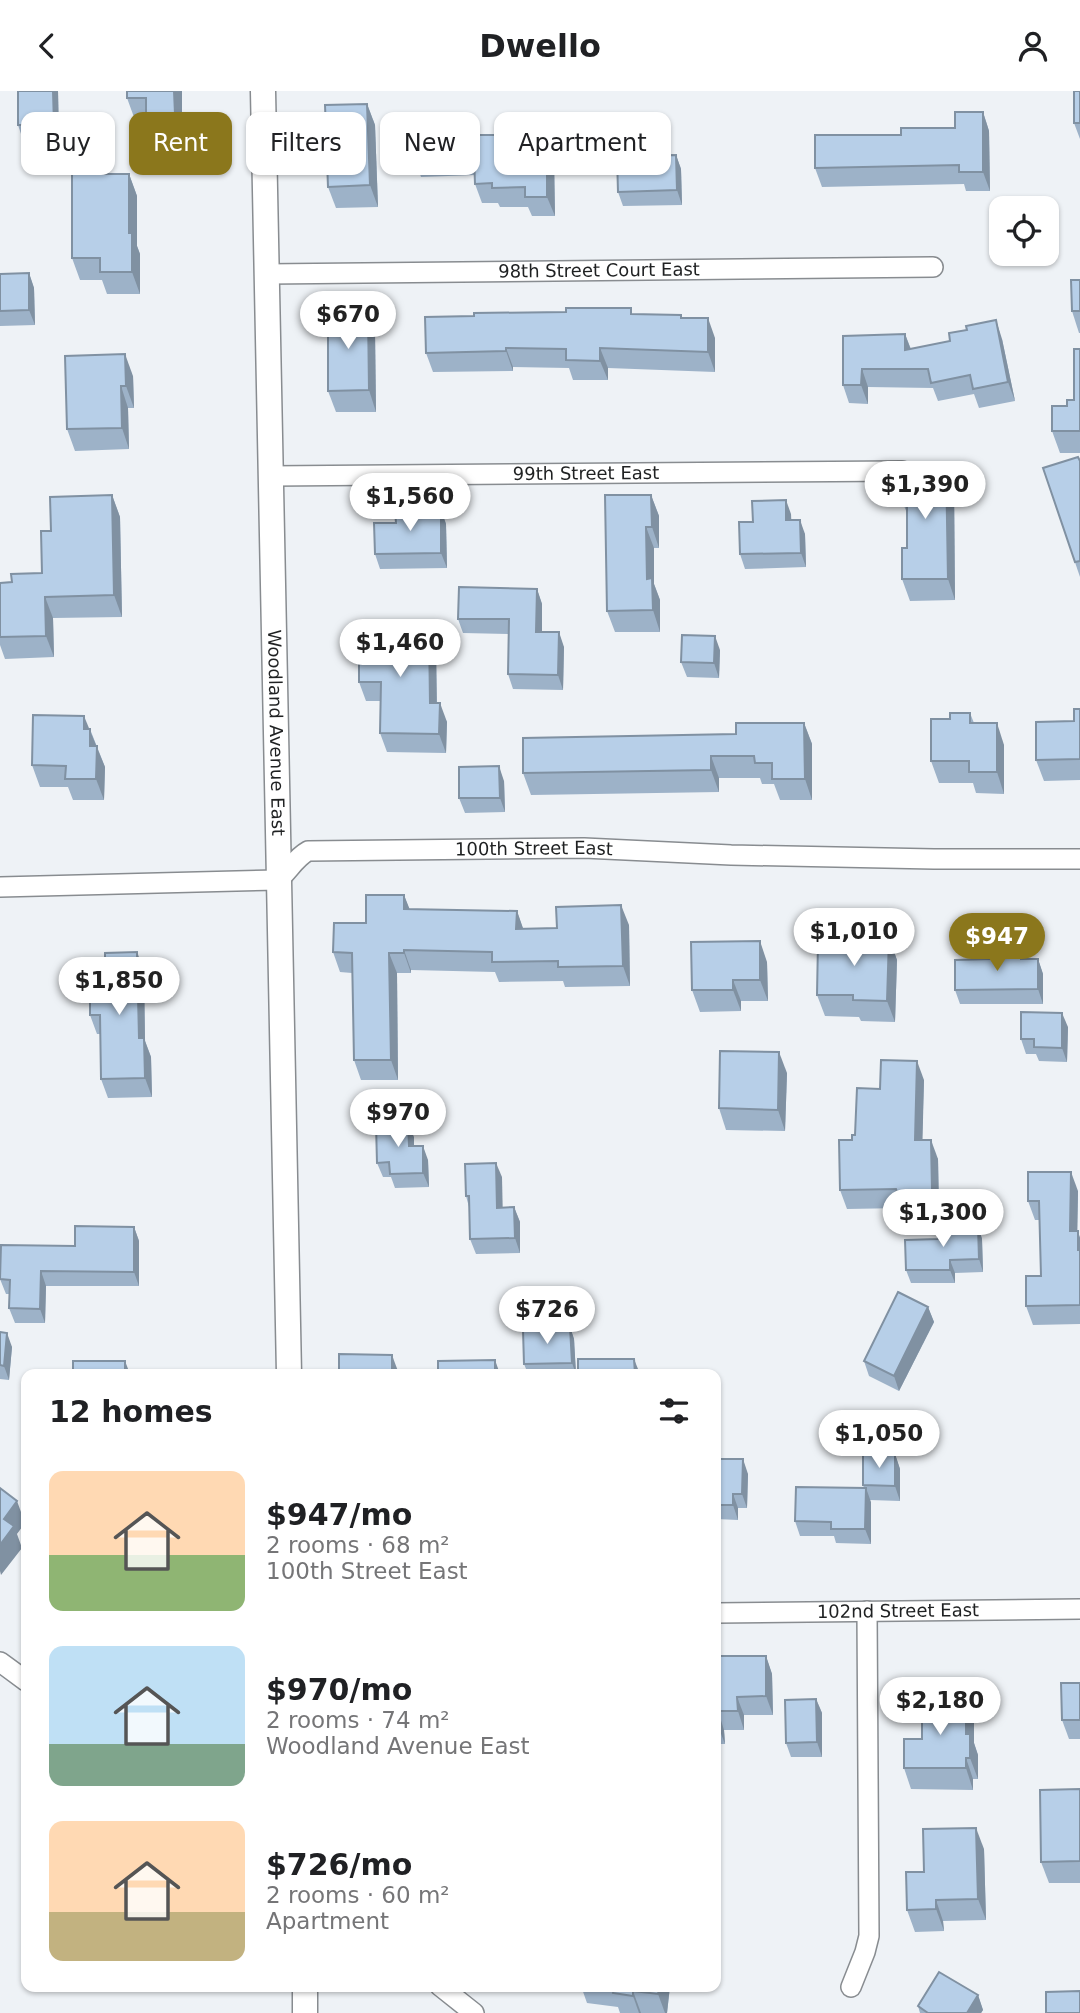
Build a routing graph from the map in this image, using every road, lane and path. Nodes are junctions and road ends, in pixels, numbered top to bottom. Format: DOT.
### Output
graph roads {
  1 [pos="263,91"];
  2 [pos="933,267"];
  3 [pos="267,274"];
  4 [pos="902,471"];
  5 [pos="271,476"];
  6 [pos="1080,859"];
  7 [pos="278,880"];
  8 [pos="0,887"];
  9 [pos="289,1369"];
  10 [pos="1080,1609"];
  11 [pos="867,1611"];
  12 [pos="721,1613"];
  13 [pos="0,1663"];
  14 [pos="21,1678"];
  15 [pos="851,1987"];
  16 [pos="305,1992"];
  17 [pos="448,1992"];
  18 [pos="305,2013"];
  19 [pos="474,2013"];
  1 -- 3 [label="street, Woodland Avenue East"];
  2 -- 3 [label="street, 98th Street Court East"];
  3 -- 5 [label="street, Woodland Avenue East"];
  4 -- 5 [label="street, 99th Street East"];
  5 -- 7 [label="street, Woodland Avenue East"];
  6 -- 7 [label="street, 100th Street East"];
  7 -- 8 [label="street"];
  7 -- 9 [label="street, Woodland Avenue East"];
  10 -- 11 [label="street, 102nd Street East"];
  11 -- 12 [label="street, 102nd Street East"];
  11 -- 15 [label="street"];
  13 -- 14 [label="street"];
  16 -- 18 [label="street"];
  17 -- 19 [label="street"];
}
